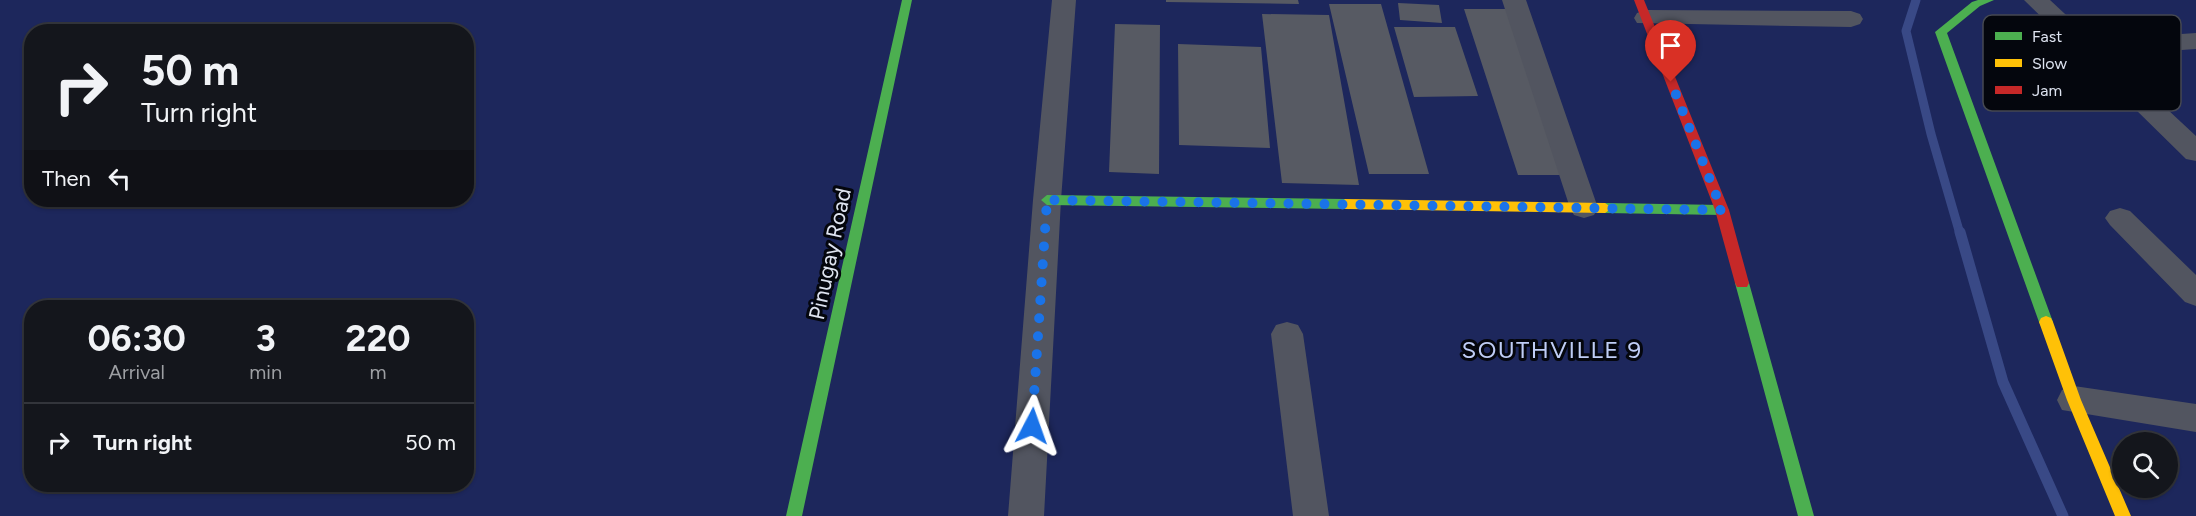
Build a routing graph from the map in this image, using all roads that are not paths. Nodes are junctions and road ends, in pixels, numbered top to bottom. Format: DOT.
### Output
graph roads {
  1 [pos="907,0"];
  2 [pos="1064,0"];
  3 [pos="1514,0"];
  4 [pos="1989,0"];
  5 [pos="2036,0"];
  6 [pos="1643,9"];
  7 [pos="2051,15"];
  8 [pos="1851,19"];
  9 [pos="2196,41"];
  10 [pos="2181,42"];
  11 [pos="2152,111"];
  12 [pos="2196,152"];
  13 [pos="1047,200"];
  14 [pos="1584,208"];
  15 [pos="1722,210"];
  16 [pos="2120,218"];
  17 [pos="2196,294"];
  18 [pos="1287,334"];
  19 [pos="2074,400"];
  20 [pos="2196,418"];
  21 [pos="794,516"];
  22 [pos="1026,516"];
  23 [pos="1311,516"];
  24 [pos="1806,516"];
  25 [pos="2123,516"];
  1 -- 21 [label="street, Pinugay Road"];
  2 -- 13 [label="street"];
  3 -- 14 [label="street"];
  4 -- 19 [label="street"];
  5 -- 7 [label="street"];
  6 -- 8 [label="street"];
  6 -- 15 [label="street"];
  9 -- 10 [label="street"];
  11 -- 12 [label="street"];
  13 -- 14 [label="street"];
  13 -- 22 [label="street"];
  14 -- 15 [label="street"];
  15 -- 24 [label="street"];
  16 -- 17 [label="street"];
  18 -- 23 [label="street"];
  19 -- 20 [label="street"];
  19 -- 25 [label="street"];
}
